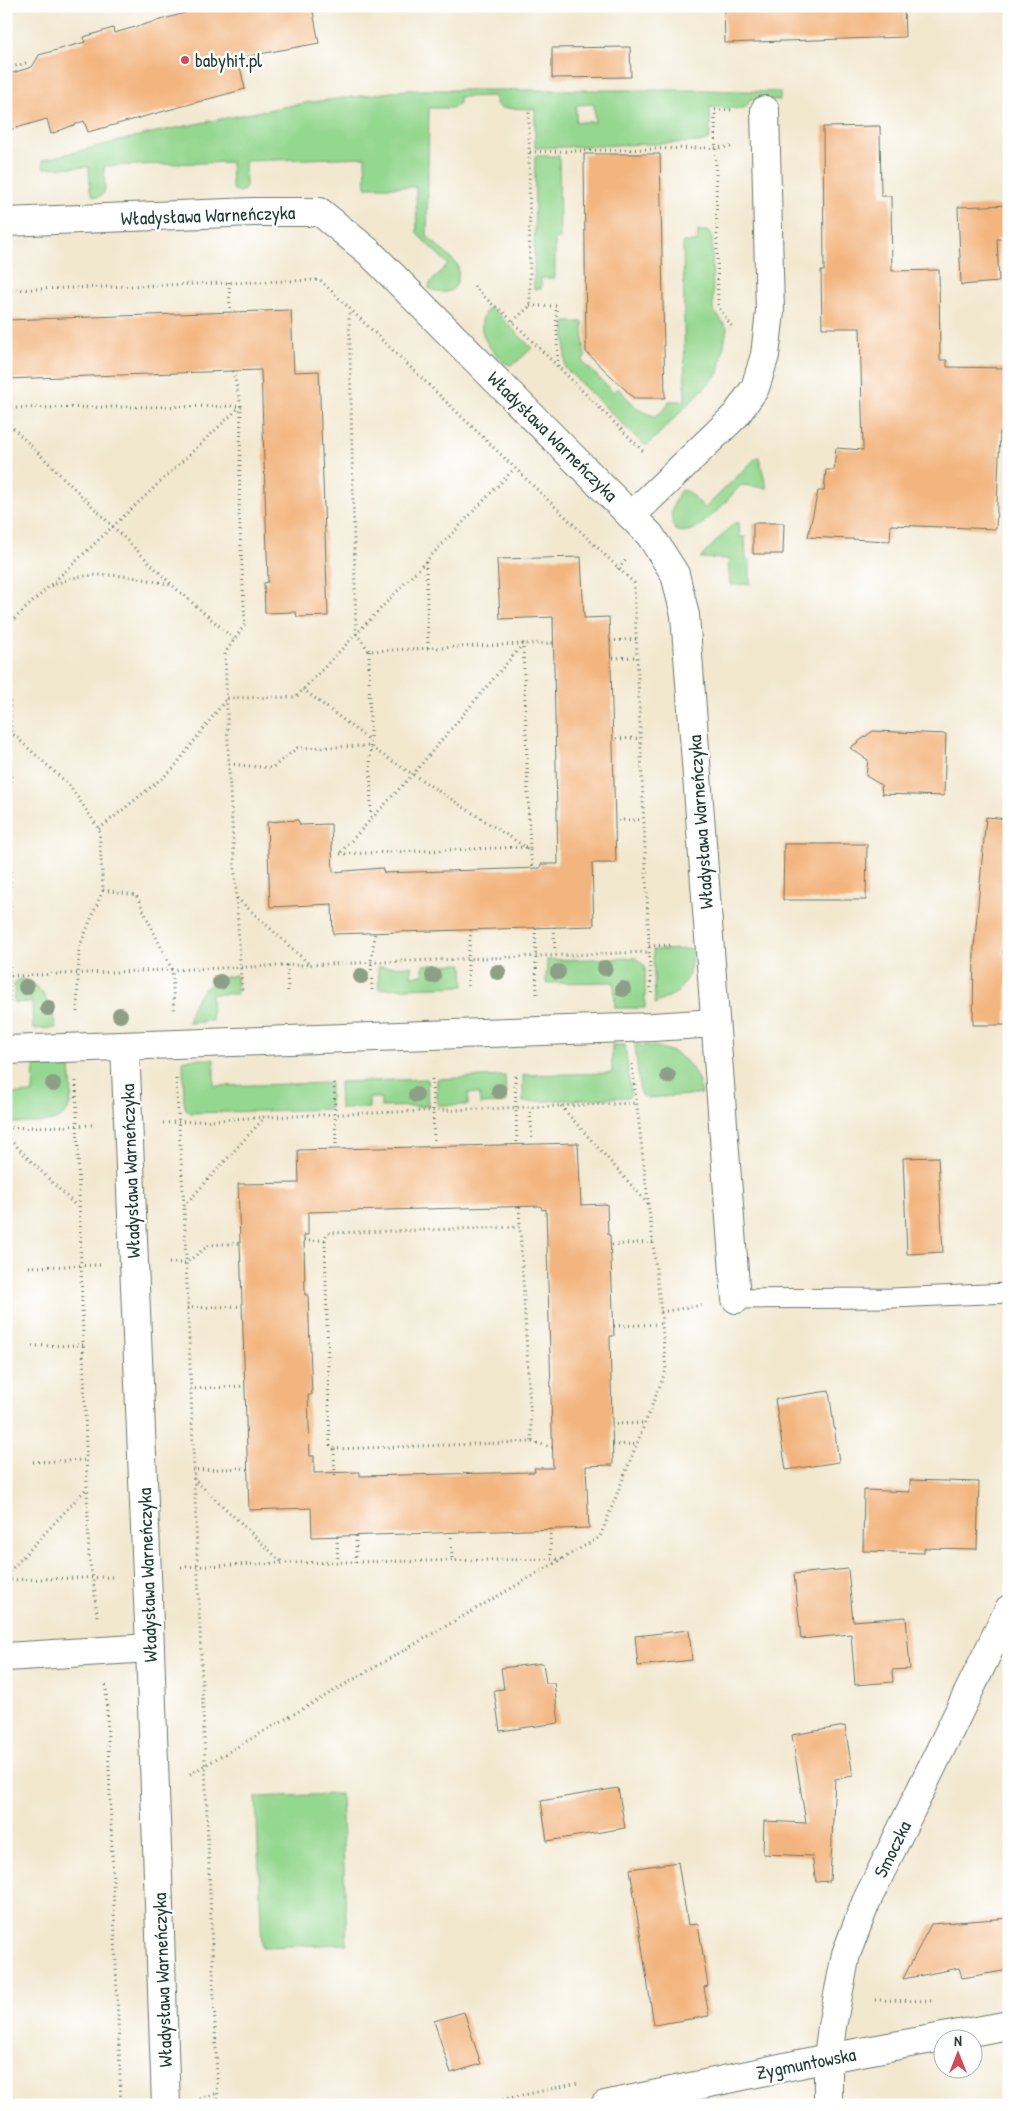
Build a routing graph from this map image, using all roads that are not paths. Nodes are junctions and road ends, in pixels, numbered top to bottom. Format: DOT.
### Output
graph roads {
  1 [pos="764,110"];
  2 [pos="6,222"];
  3 [pos="632,515"];
  4 [pos="716,1024"];
  5 [pos="125,1046"];
  6 [pos="8,1050"];
  7 [pos="1009,1293"];
  8 [pos="736,1299"];
  9 [pos="1009,1609"];
  10 [pos="150,1648"];
  11 [pos="6,1657"];
  12 [pos="1009,2025"];
  13 [pos="828,2058"];
  14 [pos="166,2105"];
  15 [pos="604,2105"];
  16 [pos="828,2105"];
  1 -- 3 [label="street"];
  2 -- 3 [label="street, Władysława Warneńczyka"];
  3 -- 4 [label="street, Władysława Warneńczyka"];
  4 -- 5 [label="street"];
  4 -- 8 [label="street, Władysława Warneńczyka"];
  5 -- 6 [label="street"];
  5 -- 10 [label="street, Władysława Warneńczyka"];
  7 -- 8 [label="lane"];
  9 -- 13 [label="street, Smoczka"];
  10 -- 11 [label="street"];
  10 -- 14 [label="street, Władysława Warneńczyka"];
  12 -- 13 [label="street, Zygmuntowska"];
  13 -- 15 [label="street, Zygmuntowska"];
  13 -- 16 [label="street, Smoczka"];
}
